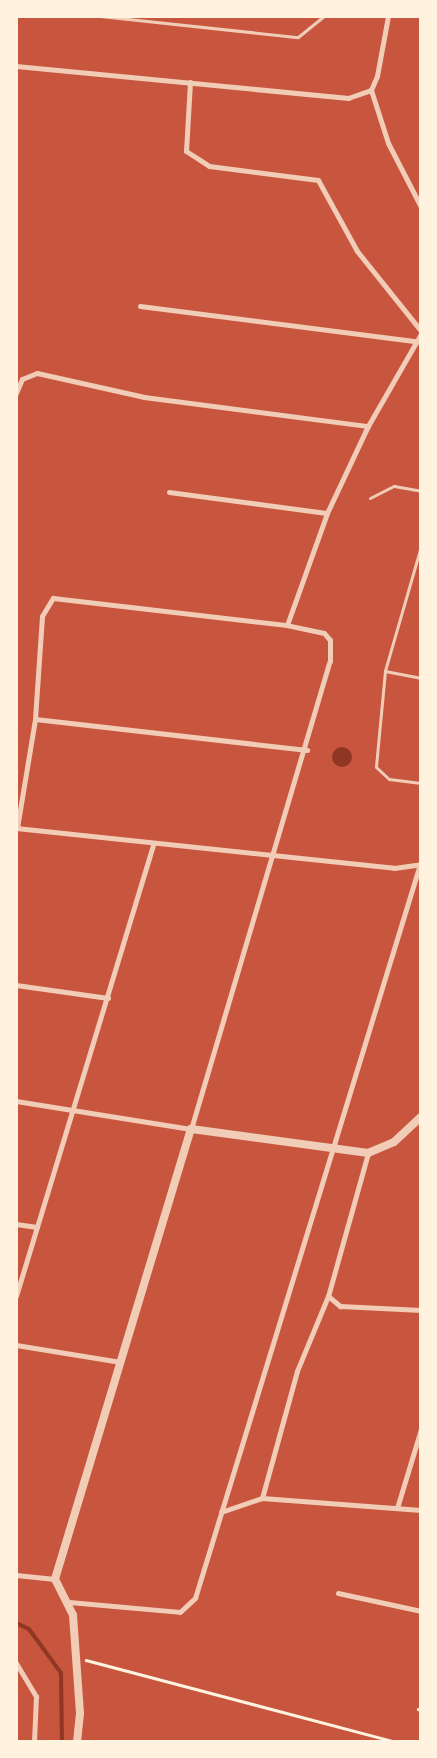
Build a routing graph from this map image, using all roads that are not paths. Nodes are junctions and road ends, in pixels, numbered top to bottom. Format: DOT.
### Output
graph roads {
  1 [pos="100,16"];
  2 [pos="324,16"];
  3 [pos="388,16"];
  4 [pos="16,66"];
  5 [pos="190,82"];
  6 [pos="370,90"];
  7 [pos="421,207"];
  8 [pos="140,306"];
  9 [pos="421,332"];
  10 [pos="419,342"];
  11 [pos="16,393"];
  12 [pos="368,426"];
  13 [pos="421,491"];
  14 [pos="168,492"];
  15 [pos="370,498"];
  16 [pos="327,513"];
  17 [pos="421,546"];
  18 [pos="287,625"];
  19 [pos="385,671"];
  20 [pos="421,678"];
  21 [pos="34,719"];
  22 [pos="307,750"];
  23 [pos="421,783"];
  24 [pos="16,828"];
  25 [pos="153,845"];
  26 [pos="275,856"];
  27 [pos="420,864"];
  28 [pos="16,985"];
  29 [pos="108,998"];
  30 [pos="16,1101"];
  31 [pos="75,1109"];
  32 [pos="421,1117"];
  33 [pos="191,1129"];
  34 [pos="335,1151"];
  35 [pos="368,1153"];
  36 [pos="16,1224"];
  37 [pos="37,1227"];
  38 [pos="16,1296"];
  39 [pos="328,1296"];
  40 [pos="421,1310"];
  41 [pos="16,1345"];
  42 [pos="121,1362"];
  43 [pos="421,1429"];
  44 [pos="262,1498"];
  45 [pos="397,1508"];
  46 [pos="421,1510"];
  47 [pos="221,1512"];
  48 [pos="16,1574"];
  49 [pos="55,1579"];
  50 [pos="338,1593"];
  51 [pos="69,1602"];
  52 [pos="421,1611"];
  53 [pos="16,1663"];
  54 [pos="34,1742"];
  55 [pos="77,1742"];
  1 -- 2 [label="lane"];
  3 -- 6 [label="street"];
  4 -- 5 [label="street"];
  5 -- 6 [label="street"];
  5 -- 9 [label="street"];
  6 -- 7 [label="street"];
  8 -- 10 [label="street"];
  9 -- 10 [label="street"];
  10 -- 12 [label="street"];
  11 -- 12 [label="street"];
  12 -- 16 [label="street"];
  13 -- 15 [label="lane"];
  14 -- 16 [label="street"];
  16 -- 18 [label="street"];
  17 -- 19 [label="lane"];
  18 -- 21 [label="street"];
  18 -- 22 [label="street"];
  19 -- 20 [label="lane"];
  19 -- 23 [label="lane"];
  21 -- 22 [label="street"];
  21 -- 24 [label="street"];
  22 -- 26 [label="street"];
  24 -- 25 [label="street"];
  25 -- 26 [label="street"];
  25 -- 29 [label="street"];
  26 -- 27 [label="street"];
  26 -- 33 [label="street"];
  27 -- 34 [label="street"];
  28 -- 29 [label="street"];
  29 -- 31 [label="street"];
  30 -- 31 [label="street"];
  31 -- 33 [label="street"];
  31 -- 37 [label="street"];
  32 -- 35 [label="street"];
  33 -- 34 [label="street"];
  33 -- 42 [label="street"];
  34 -- 35 [label="street"];
  34 -- 47 [label="street"];
  35 -- 39 [label="street"];
  36 -- 37 [label="street"];
  37 -- 38 [label="street"];
  39 -- 40 [label="street"];
  39 -- 44 [label="street"];
  41 -- 42 [label="street"];
  42 -- 49 [label="street"];
  43 -- 45 [label="street"];
  44 -- 45 [label="street"];
  44 -- 47 [label="street"];
  45 -- 46 [label="street"];
  47 -- 51 [label="street"];
  48 -- 49 [label="street"];
  49 -- 51 [label="street"];
  50 -- 52 [label="street"];
  51 -- 55 [label="street"];
  53 -- 54 [label="street"];
}
